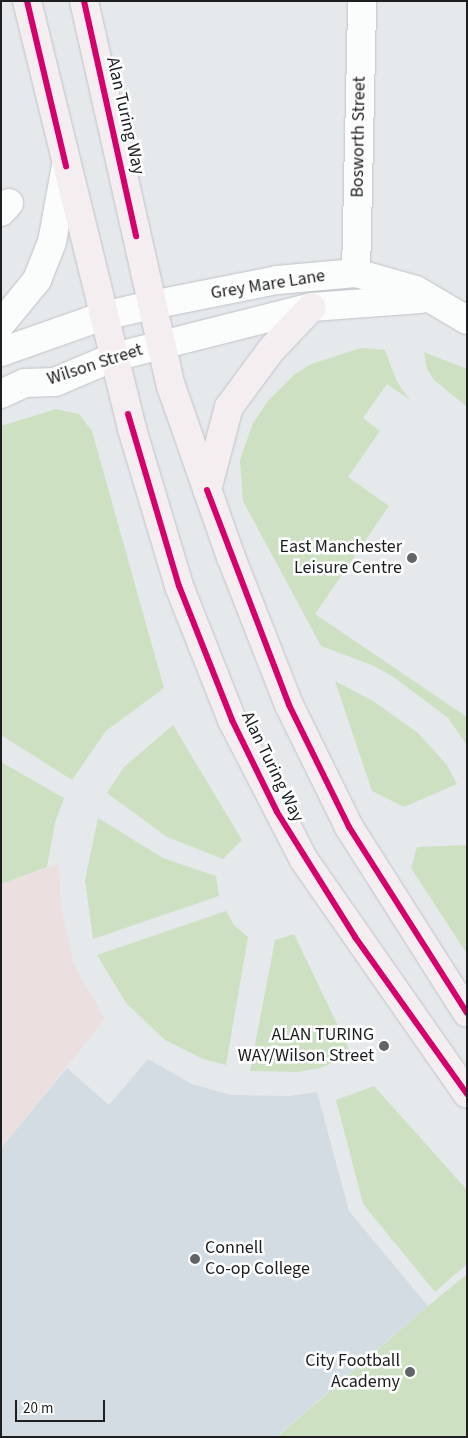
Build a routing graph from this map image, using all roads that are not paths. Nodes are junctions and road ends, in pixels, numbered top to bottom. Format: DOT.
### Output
graph roads {
  1 [pos="27,1"];
  2 [pos="84,1"];
  3 [pos="362,1"];
  4 [pos="66,166"];
  5 [pos="356,273"];
  6 [pos="430,298"];
  7 [pos="152,304"];
  8 [pos="312,307"];
  9 [pos="103,316"];
  10 [pos="467,320"];
  11 [pos="1,324"];
  12 [pos="160,345"];
  13 [pos="1,352"];
  14 [pos="114,357"];
  15 [pos="1,394"];
  16 [pos="207,490"];
  17 [pos="467,1013"];
  18 [pos="467,1094"];
  1 -- 4 [label="highway, Alan Turing Way"];
  2 -- 7 [label="highway, Alan Turing Way"];
  3 -- 5 [label="street, Bosworth Street"];
  4 -- 9 [label="highway, Alan Turing Way"];
  4 -- 11 [label="street"];
  5 -- 6 [label="street, Grey Mare Lane"];
  5 -- 7 [label="street, Grey Mare Lane"];
  6 -- 8 [label="street, Grey Mare Lane"];
  6 -- 10 [label="street, Grey Mare Lane"];
  7 -- 9 [label="street, Grey Mare Lane"];
  7 -- 12 [label="highway, Alan Turing Way"];
  8 -- 12 [label="street, Grey Mare Lane"];
  8 -- 16 [label="highway"];
  9 -- 13 [label="street"];
  9 -- 14 [label="highway, Alan Turing Way"];
  12 -- 14 [label="street, Wilson Street"];
  12 -- 16 [label="highway, Alan Turing Way"];
  14 -- 15 [label="street, Wilson Street"];
  14 -- 18 [label="highway, Alan Turing Way"];
  16 -- 17 [label="highway, Alan Turing Way"];
}
